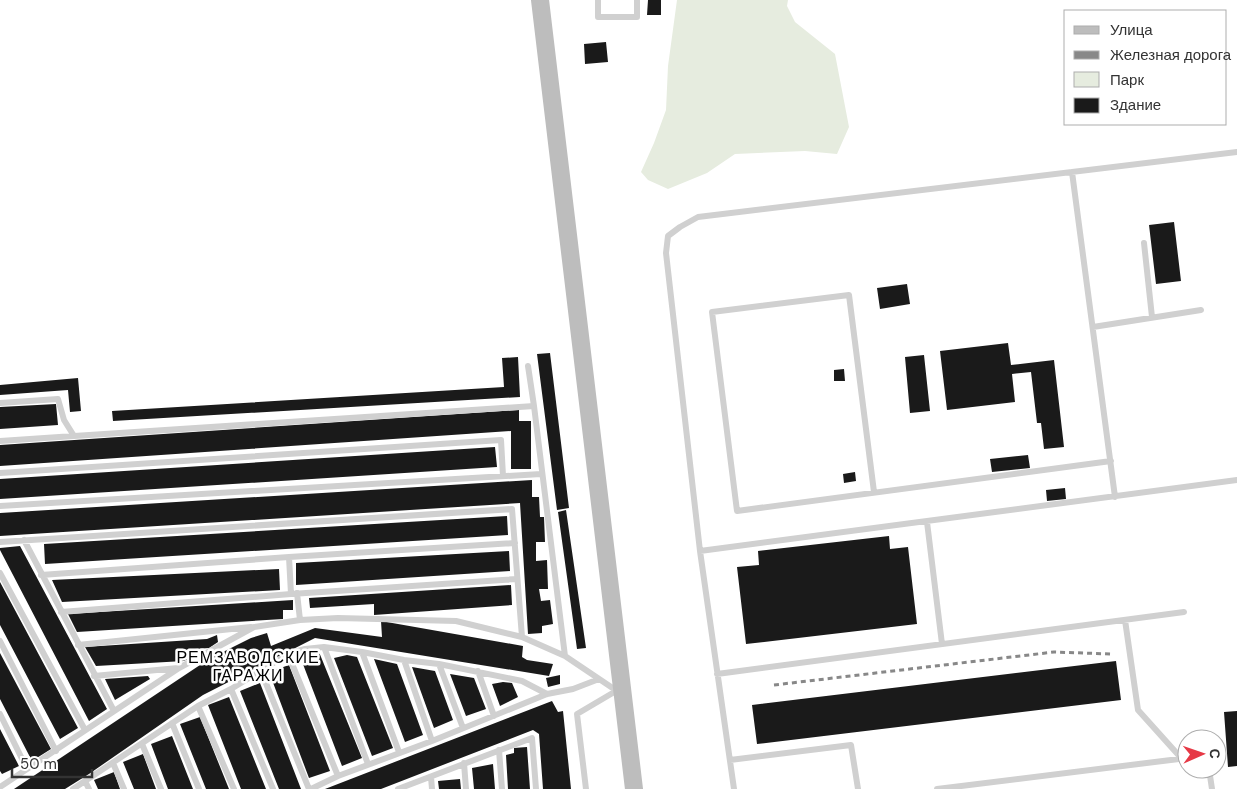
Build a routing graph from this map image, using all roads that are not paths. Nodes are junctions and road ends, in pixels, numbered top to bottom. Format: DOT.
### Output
graph roads {
  1 [pos="540,0"];
  2 [pos="598,0"];
  3 [pos="637,0"];
  4 [pos="1237,152"];
  5 [pos="1072,172"];
  6 [pos="1144,243"];
  7 [pos="1200,310"];
  8 [pos="1152,317"];
  9 [pos="1093,327"];
  10 [pos="528,366"];
  11 [pos="0,403"];
  12 [pos="534,406"];
  13 [pos="74,436"];
  14 [pos="0,441"];
  15 [pos="1112,460"];
  16 [pos="0,473"];
  17 [pos="541,474"];
  18 [pos="503,476"];
  19 [pos="1237,480"];
  20 [pos="874,492"];
  21 [pos="1115,497"];
  22 [pos="0,506"];
  23 [pos="927,522"];
  24 [pos="24,540"];
  25 [pos="0,542"];
  26 [pos="515,543"];
  27 [pos="700,551"];
  28 [pos="289,557"];
  29 [pos="0,572"];
  30 [pos="41,575"];
  31 [pos="517,579"];
  32 [pos="294,593"];
  33 [pos="61,612"];
  34 [pos="1184,612"];
  35 [pos="300,620"];
  36 [pos="1125,620"];
  37 [pos="254,627"];
  38 [pos="522,637"];
  39 [pos="0,640"];
  40 [pos="78,644"];
  41 [pos="942,644"];
  42 [pos="324,647"];
  43 [pos="362,652"];
  44 [pos="288,654"];
  45 [pos="565,656"];
  46 [pos="404,660"];
  47 [pos="439,664"];
  48 [pos="179,668"];
  49 [pos="261,671"];
  50 [pos="478,671"];
  51 [pos="718,674"];
  52 [pos="94,676"];
  53 [pos="599,679"];
  54 [pos="231,689"];
  55 [pos="619,693"];
  56 [pos="547,694"];
  57 [pos="198,706"];
  58 [pos="114,711"];
  59 [pos="0,714"];
  60 [pos="494,716"];
  61 [pos="172,723"];
  62 [pos="463,728"];
  63 [pos="85,730"];
  64 [pos="432,741"];
  65 [pos="142,744"];
  66 [pos="499,750"];
  67 [pos="56,751"];
  68 [pos="1177,751"];
  69 [pos="399,752"];
  70 [pos="730,760"];
  71 [pos="1177,760"];
  72 [pos="113,763"];
  73 [pos="464,763"];
  74 [pos="368,764"];
  75 [pos="28,769"];
  76 [pos="338,776"];
  77 [pos="431,777"];
  78 [pos="85,781"];
  79 [pos="0,787"];
  80 [pos="73,789"];
  81 [pos="88,789"];
  82 [pos="124,789"];
  83 [pos="161,789"];
  84 [pos="199,789"];
  85 [pos="234,789"];
  86 [pos="273,789"];
  87 [pos="310,789"];
  88 [pos="398,789"];
  89 [pos="432,789"];
  90 [pos="466,789"];
  91 [pos="502,789"];
  92 [pos="536,789"];
  93 [pos="586,789"];
  94 [pos="634,789"];
  95 [pos="734,789"];
  96 [pos="858,789"];
  97 [pos="937,789"];
  1 -- 55 [label="street"];
  2 -- 3 [label="lane"];
  4 -- 5 [label="lane"];
  5 -- 9 [label="lane"];
  5 -- 27 [label="lane"];
  6 -- 8 [label="lane"];
  7 -- 8 [label="lane"];
  8 -- 9 [label="lane"];
  9 -- 15 [label="lane"];
  10 -- 12 [label="lane"];
  11 -- 13 [label="lane"];
  12 -- 13 [label="lane"];
  12 -- 17 [label="lane"];
  13 -- 14 [label="lane"];
  15 -- 20 [label="lane"];
  15 -- 21 [label="lane"];
  16 -- 18 [label="lane"];
  17 -- 18 [label="lane"];
  17 -- 45 [label="lane"];
  18 -- 22 [label="lane"];
  19 -- 21 [label="lane"];
  20 -- 20 [label="lane"];
  21 -- 23 [label="lane"];
  23 -- 27 [label="lane"];
  23 -- 41 [label="lane"];
  24 -- 25 [label="lane"];
  24 -- 26 [label="lane"];
  24 -- 30 [label="lane"];
  26 -- 28 [label="lane"];
  26 -- 31 [label="lane"];
  27 -- 51 [label="lane"];
  28 -- 30 [label="lane"];
  28 -- 32 [label="lane"];
  29 -- 63 [label="lane"];
  30 -- 33 [label="lane"];
  31 -- 32 [label="lane"];
  31 -- 38 [label="lane"];
  32 -- 33 [label="lane"];
  32 -- 35 [label="lane"];
  33 -- 40 [label="lane"];
  34 -- 36 [label="lane"];
  35 -- 37 [label="lane"];
  35 -- 38 [label="lane"];
  36 -- 41 [label="lane"];
  36 -- 68 [label="lane"];
  37 -- 40 [label="lane"];
  37 -- 48 [label="lane"];
  38 -- 45 [label="lane"];
  39 -- 67 [label="lane"];
  40 -- 52 [label="lane"];
  41 -- 51 [label="lane"];
  42 -- 43 [label="lane"];
  42 -- 44 [label="lane"];
  42 -- 74 [label="lane"];
  43 -- 46 [label="lane"];
  43 -- 69 [label="lane"];
  44 -- 49 [label="lane"];
  44 -- 76 [label="lane"];
  45 -- 53 [label="lane"];
  46 -- 47 [label="lane"];
  46 -- 64 [label="lane"];
  47 -- 50 [label="lane"];
  47 -- 62 [label="lane"];
  48 -- 52 [label="lane"];
  48 -- 58 [label="lane"];
  49 -- 54 [label="lane"];
  49 -- 87 [label="lane"];
  50 -- 56 [label="lane"];
  50 -- 60 [label="lane"];
  51 -- 70 [label="lane"];
  52 -- 58 [label="lane"];
  53 -- 55 [label="lane"];
  53 -- 56 [label="lane"];
  54 -- 57 [label="lane"];
  54 -- 86 [label="lane"];
  55 -- 93 [label="lane"];
  55 -- 94 [label="street"];
  56 -- 60 [label="lane"];
  57 -- 61 [label="lane"];
  57 -- 85 [label="lane"];
  58 -- 63 [label="lane"];
  59 -- 75 [label="lane"];
  60 -- 62 [label="lane"];
  61 -- 65 [label="lane"];
  61 -- 84 [label="lane"];
  62 -- 64 [label="lane"];
  63 -- 67 [label="lane"];
  64 -- 69 [label="lane"];
  65 -- 72 [label="lane"];
  65 -- 83 [label="lane"];
  66 -- 73 [label="lane"];
  66 -- 91 [label="lane"];
  66 -- 92 [label="lane"];
  67 -- 75 [label="lane"];
  69 -- 74 [label="lane"];
  70 -- 95 [label="lane"];
  70 -- 96 [label="lane"];
  71 -- 97 [label="lane"];
  72 -- 78 [label="lane"];
  72 -- 82 [label="lane"];
  73 -- 77 [label="lane"];
  73 -- 90 [label="lane"];
  74 -- 76 [label="lane"];
  75 -- 79 [label="lane"];
  76 -- 87 [label="lane"];
  77 -- 88 [label="lane"];
  77 -- 89 [label="lane"];
  78 -- 80 [label="lane"];
  78 -- 81 [label="lane"];
}
